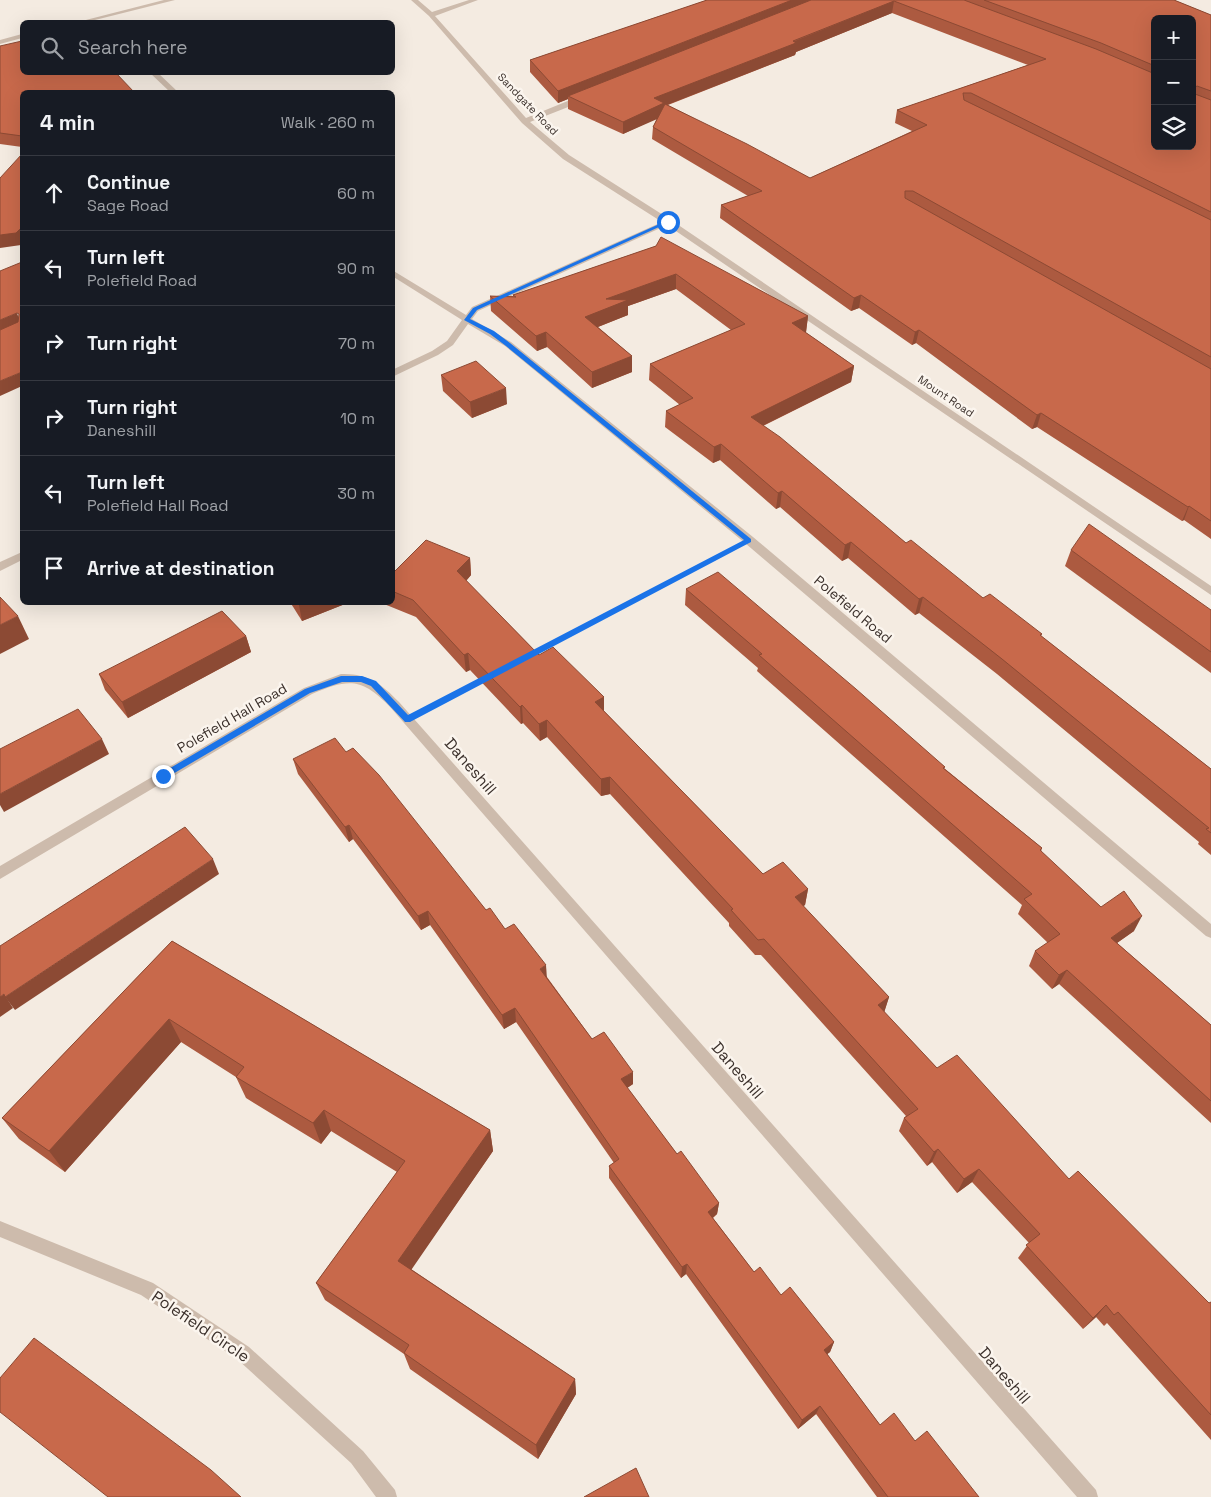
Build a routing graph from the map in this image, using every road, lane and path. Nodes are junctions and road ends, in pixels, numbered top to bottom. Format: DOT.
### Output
graph roads {
  1 [pos="172,0"];
  2 [pos="414,0"];
  3 [pos="475,0"];
  4 [pos="431,14"];
  5 [pos="101,20"];
  6 [pos="20,37"];
  7 [pos="0,42"];
  8 [pos="155,75"];
  9 [pos="172,90"];
  10 [pos="590,95"];
  11 [pos="525,121"];
  12 [pos="668,222"];
  13 [pos="395,274"];
  14 [pos="467,320"];
  15 [pos="395,373"];
  16 [pos="749,540"];
  17 [pos="20,557"];
  18 [pos="0,567"];
  19 [pos="1211,591"];
  20 [pos="530,655"];
  21 [pos="354,678"];
  22 [pos="486,678"];
  23 [pos="407,720"];
  24 [pos="0,873"];
  25 [pos="1211,932"];
  26 [pos="0,1229"];
  27 [pos="388,1497"];
  28 [pos="1089,1497"];
  1 -- 5 [label="street"];
  2 -- 4 [label="street, Sandgate Road"];
  3 -- 4 [label="street"];
  4 -- 11 [label="street, Sandgate Road"];
  6 -- 7 [label="street"];
  8 -- 9 [label="street"];
  10 -- 11 [label="street"];
  11 -- 12 [label="street, Sandgate Road"];
  12 -- 14 [label="street"];
  12 -- 19 [label="street, Mount Road"];
  13 -- 14 [label="street, Polefield Road"];
  14 -- 15 [label="street"];
  14 -- 16 [label="street, Polefield Road"];
  16 -- 20 [label="path"];
  16 -- 25 [label="street, Polefield Road"];
  17 -- 18 [label="street"];
  21 -- 23 [label="street, Daneshill"];
  21 -- 24 [label="street, Polefield Hall Road"];
  22 -- 23 [label="path"];
  23 -- 28 [label="street, Daneshill"];
  26 -- 27 [label="street, Polefield Circle"];
}
